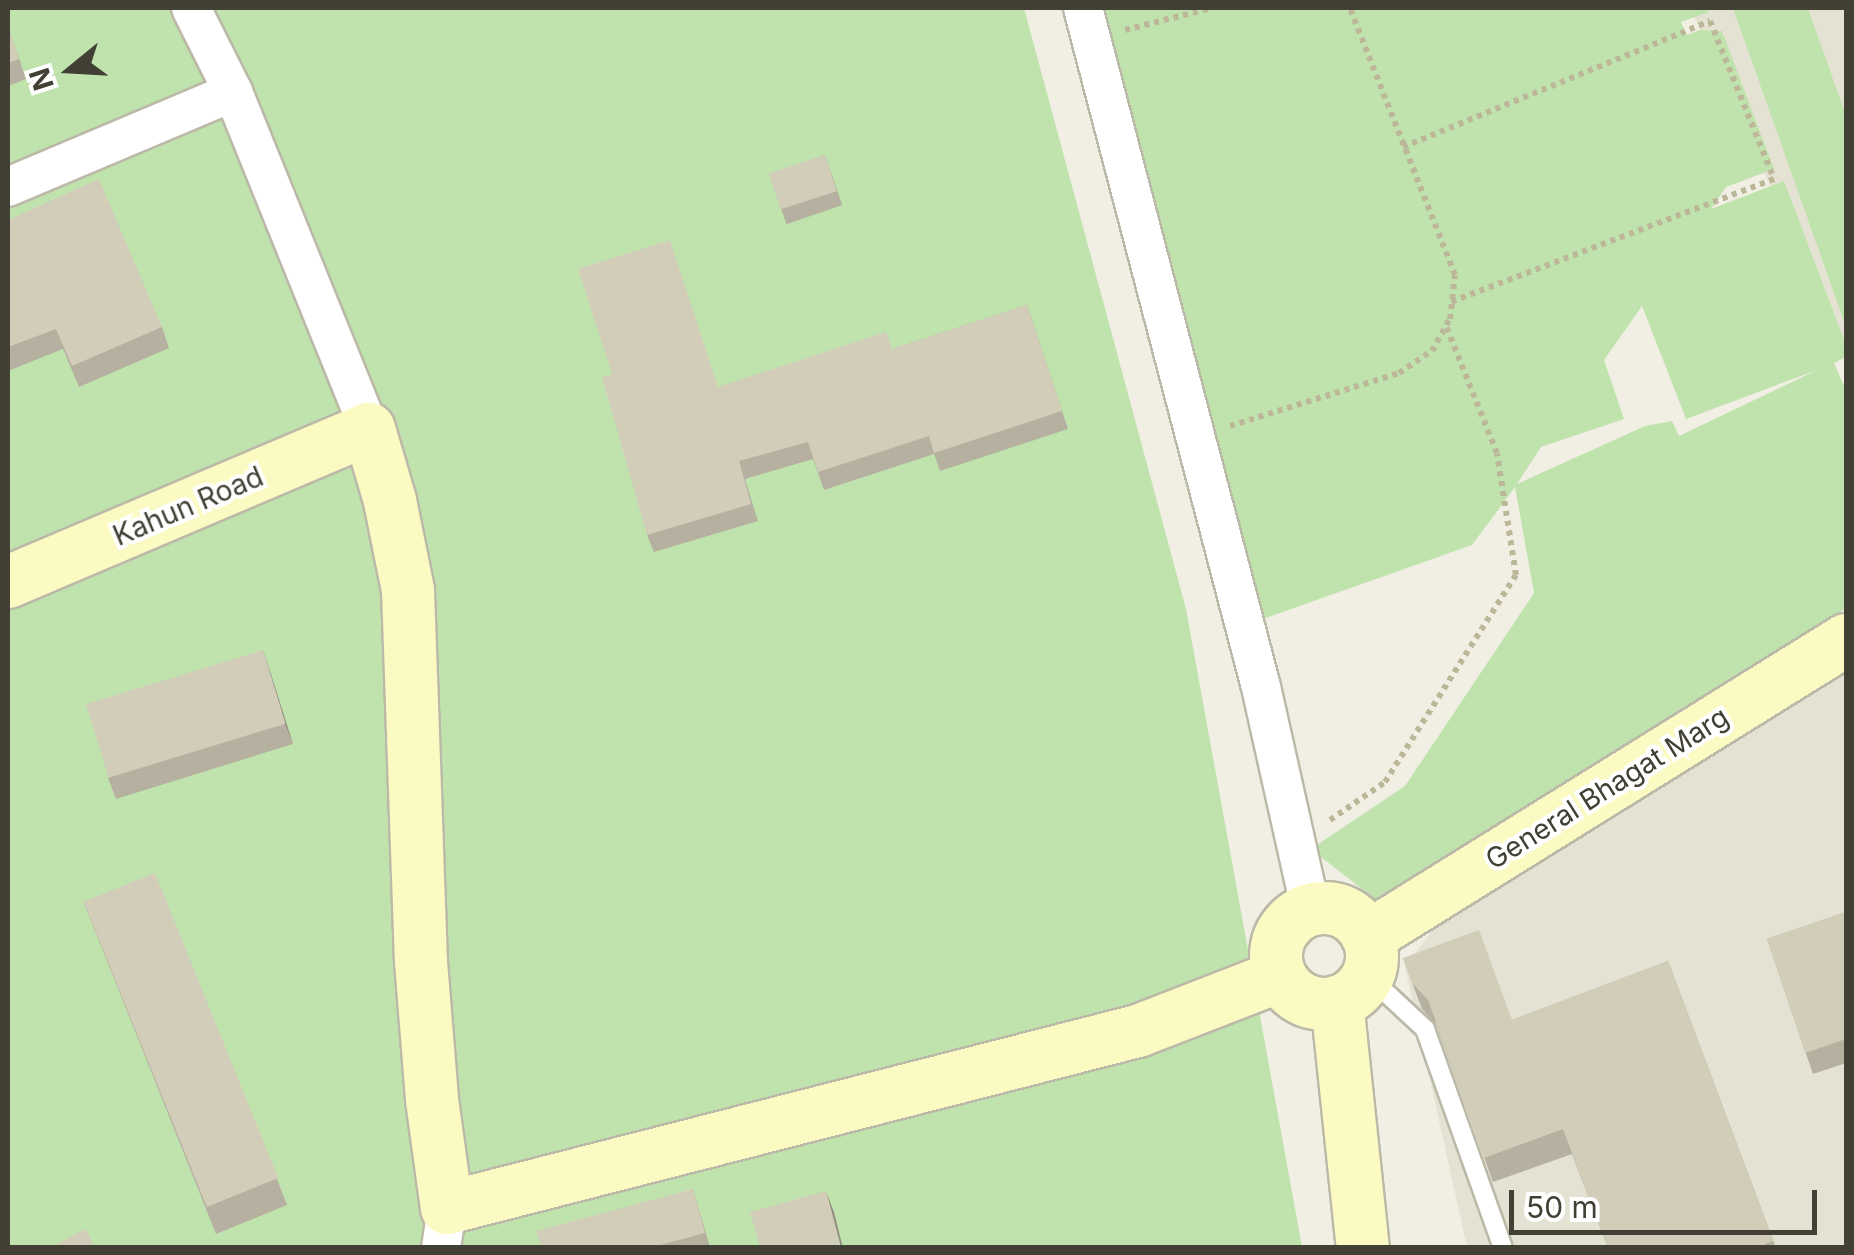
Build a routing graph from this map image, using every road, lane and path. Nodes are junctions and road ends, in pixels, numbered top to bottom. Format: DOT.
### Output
graph roads {
  1 [pos="191,8"];
  2 [pos="1210,8"];
  3 [pos="1350,8"];
  4 [pos="1088,23"];
  5 [pos="233,92"];
  6 [pos="1403,147"];
  7 [pos="8,187"];
  8 [pos="1452,302"];
  9 [pos="1446,326"];
  10 [pos="369,429"];
  11 [pos="1195,437"];
  12 [pos="8,582"];
  13 [pos="1846,640"];
  14 [pos="1296,843"];
  15 [pos="1311,910"];
  16 [pos="1358,972"];
  17 [pos="1280,976"];
  18 [pos="444,1228"];
  19 [pos="1362,1248"];
  20 [pos="1503,1248"];
  1 -- 5 [label="street"];
  2 -- 4 [label="path"];
  3 -- 6 [label="path"];
  4 -- 11 [label="street"];
  5 -- 7 [label="street"];
  5 -- 10 [label="street"];
  6 -- 8 [label="path"];
  6 -- 8 [label="path"];
  8 -- 9 [label="path"];
  9 -- 11 [label="path"];
  9 -- 14 [label="path"];
  10 -- 12 [label="street, Kahun Road"];
  10 -- 18 [label="street"];
  11 -- 14 [label="street"];
  13 -- 16 [label="street, General Bhagat Marg"];
  14 -- 15 [label="street"];
  15 -- 16 [label="street"];
  15 -- 17 [label="street"];
  16 -- 17 [label="street"];
  16 -- 19 [label="street"];
  16 -- 20 [label="lane"];
  17 -- 18 [label="street"];
}
